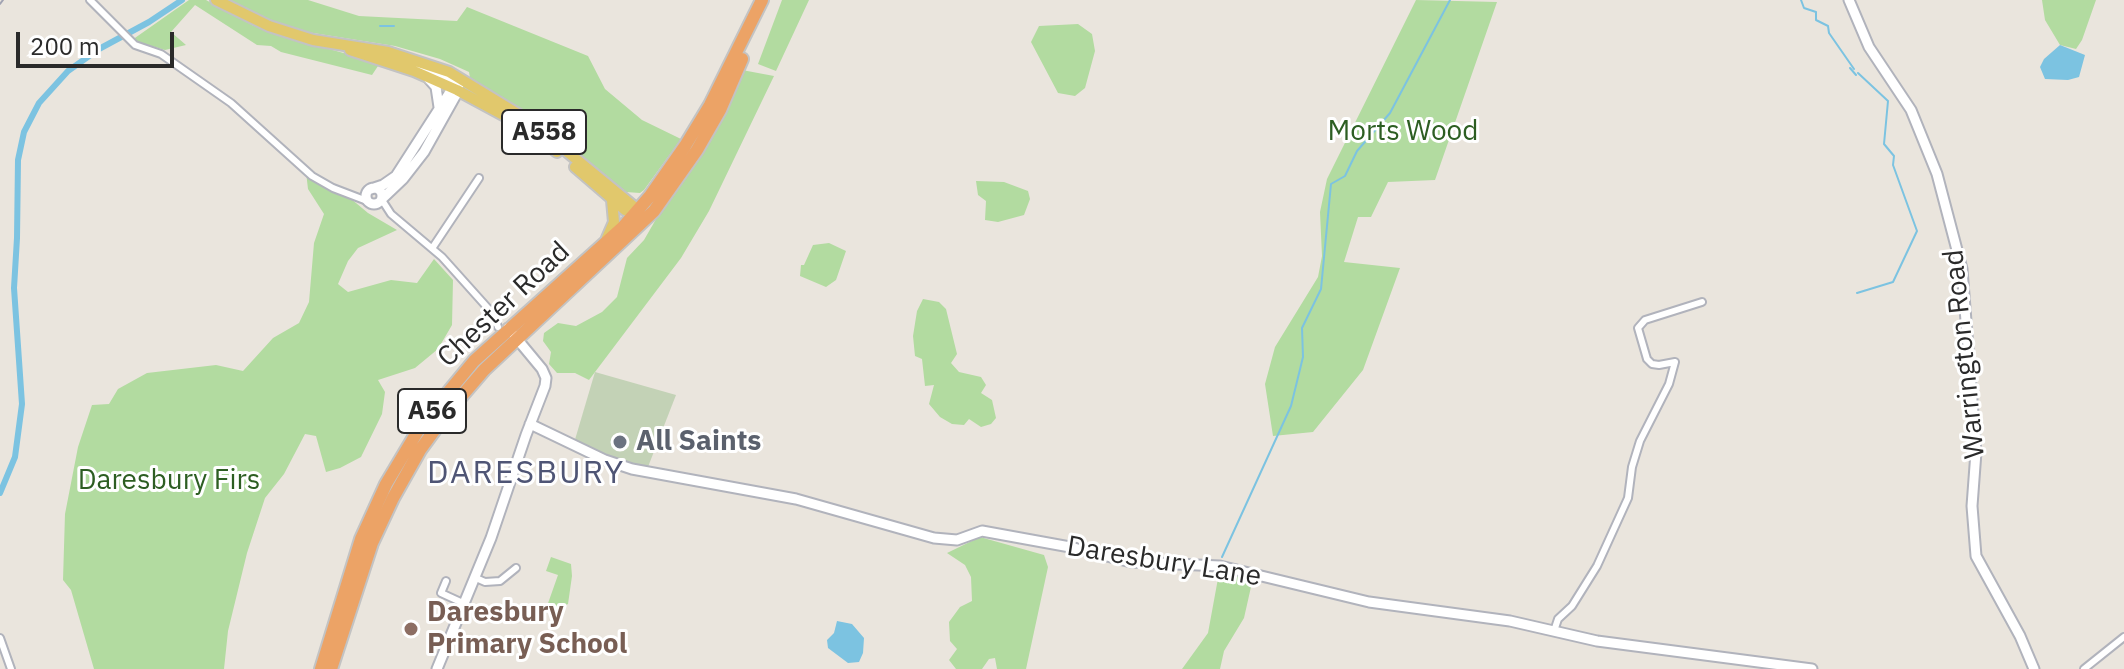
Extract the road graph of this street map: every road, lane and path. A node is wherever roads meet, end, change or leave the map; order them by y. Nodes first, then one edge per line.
1 (90, 0) edge
2 (216, 0) edge
3 (764, 0) edge
4 (1849, 0) edge
5 (336, 44) junction
6 (388, 52) junction
7 (426, 77) junction
8 (470, 83) junction
9 (456, 88) junction
10 (482, 104) junction
11 (444, 111) junction
12 (479, 178) dead end
13 (675, 178) junction
14 (611, 193) junction
15 (650, 196) junction
16 (376, 198) junction
17 (637, 214) junction
18 (634, 229) junction
19 (602, 246) junction
20 (433, 247) junction
21 (1702, 302) dead end
22 (507, 331) junction
23 (530, 424) junction
24 (516, 568) dead end
25 (476, 578) junction
26 (446, 581) dead end
27 (441, 593) junction
28 (437, 602) dead end
29 (465, 604) junction
30 (1554, 631) junction
31 (2124, 637) edge
32 (0, 638) edge
33 (11, 669) edge
34 (321, 669) edge
35 (331, 669) edge
36 (437, 669) edge
37 (1812, 669) edge
38 (2034, 669) edge
39 (2084, 669) edge

1 - 16 street
2 - 5 main road, A558
3 - 13 highway, Chester Road / A56
3 - 15 highway, Chester Road / A56
4 - 38 main road, Warrington Road
5 - 6 main road, A558
5 - 7 main road, A558
6 - 8 main road, A558
6 - 9 main road
7 - 9 main road, A558
7 - 11 main road
8 - 9 main road
8 - 14 main road, A558
9 - 10 main road, A558
9 - 11 main road
10 - 11 main road
10 - 14 main road, A558
11 - 16 main road
11 - 16 main road
12 - 20 street
13 - 17 main road, A56
13 - 18 highway, Chester Road / A56
14 - 15 main road, A558
14 - 17 main road, A558
14 - 19 main road
15 - 17 highway, Chester Road / A56
16 - 20 street
17 - 18 main road, A56
17 - 19 highway, Chester Road / A56
18 - 22 highway, Chester Road / A56
19 - 22 highway, Chester Road / A56
20 - 22 street
21 - 30 street
22 - 23 main road
22 - 34 highway, Chester Road / A56
22 - 35 highway, Chester Road / A56
23 - 25 main road
23 - 30 main road, Daresbury Lane
24 - 25 street
25 - 29 main road
26 - 27 street
27 - 28 street
27 - 29 street
29 - 36 main road
30 - 37 main road, Daresbury Lane
31 - 39 street
32 - 33 street

